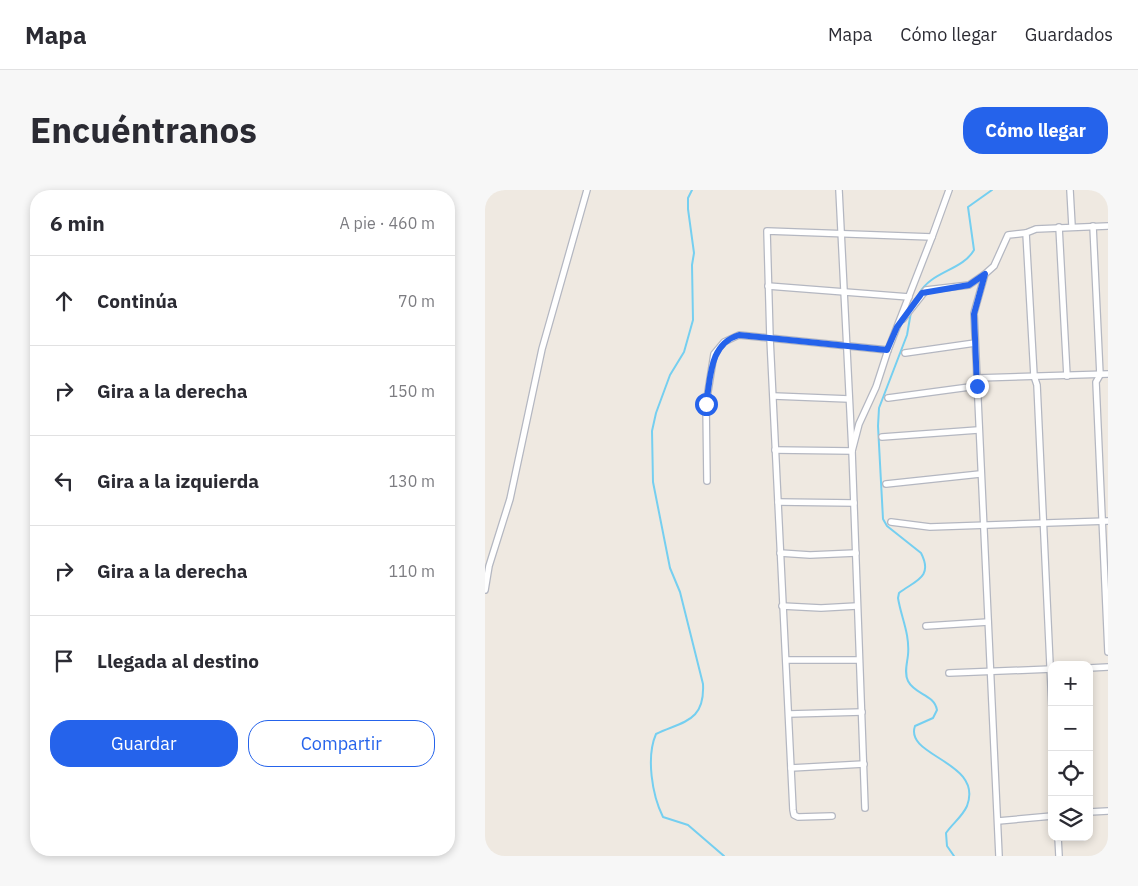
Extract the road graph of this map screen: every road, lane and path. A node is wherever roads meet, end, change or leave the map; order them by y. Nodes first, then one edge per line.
1 (587, 190) edge
2 (839, 190) edge
3 (949, 190) edge
4 (1070, 190) edge
5 (1072, 226) junction
6 (1093, 226) junction
7 (1108, 226) edge
8 (1059, 227) junction
9 (1026, 233) junction
10 (840, 234) junction
11 (932, 237) junction
12 (985, 274) junction
13 (769, 286) junction
14 (843, 292) junction
15 (909, 297) junction
16 (897, 327) junction
17 (770, 338) junction
18 (975, 343) junction
19 (846, 344) junction
20 (887, 350) junction
21 (905, 353) dead end
22 (1108, 374) edge
23 (1100, 375) junction
24 (1034, 376) junction
25 (1067, 376) junction
26 (977, 378) junction
27 (977, 386) junction
28 (773, 396) junction
29 (888, 398) dead end
30 (849, 399) junction
31 (978, 430) junction
32 (882, 437) dead end
33 (775, 450) junction
34 (852, 452) junction
35 (980, 474) junction
36 (707, 481) dead end
37 (886, 484) dead end
38 (777, 502) junction
39 (853, 503) junction
40 (1105, 521) edge
41 (891, 522) dead end
42 (1043, 523) junction
43 (983, 525) junction
44 (780, 553) junction
45 (856, 553) junction
46 (485, 590) edge
47 (782, 606) junction
48 (857, 606) junction
49 (988, 622) junction
50 (926, 626) dead end
51 (1108, 652) edge
52 (787, 660) junction
53 (859, 660) junction
54 (1051, 661) edge
55 (1108, 667) edge
56 (1093, 668) edge
57 (1048, 669) edge
58 (990, 672) junction
59 (949, 673) dead end
60 (862, 712) junction
61 (789, 714) junction
62 (864, 764) junction
63 (791, 768) junction
64 (865, 808) dead end
65 (1108, 811) edge
66 (1093, 812) edge
67 (832, 816) dead end
68 (1048, 816) edge
69 (998, 821) junction
70 (1058, 841) edge
71 (999, 856) edge
72 (1059, 856) edge

1 - 46 street
2 - 10 street
3 - 11 street
4 - 5 street
5 - 6 street
5 - 8 street
6 - 7 street
6 - 23 street
8 - 9 street
8 - 25 street
9 - 12 street
9 - 24 street
10 - 11 street
10 - 13 street
10 - 14 street
11 - 15 street
12 - 16 street
12 - 18 street
13 - 14 street
13 - 17 street
14 - 15 street
14 - 19 street
15 - 16 street
16 - 20 street
17 - 19 street
17 - 28 street
17 - 36 street
18 - 21 street
18 - 26 street
19 - 20 street
19 - 30 street
20 - 34 street
22 - 23 street
23 - 25 street
23 - 40 street
24 - 25 street
24 - 26 street
24 - 42 street
26 - 27 street
27 - 29 street
27 - 31 street
28 - 30 street
28 - 33 street
30 - 34 street
31 - 32 street
31 - 35 street
33 - 34 street
33 - 38 street
34 - 39 street
35 - 37 street
35 - 43 street
38 - 39 street
38 - 44 street
39 - 45 street
40 - 42 street
40 - 51 street
41 - 43 street
42 - 43 street
42 - 54 street
43 - 49 street
44 - 45 street
44 - 47 street
45 - 48 street
47 - 48 street
47 - 52 street
48 - 53 street
49 - 50 street
49 - 58 street
52 - 53 street
52 - 61 street
53 - 60 street
55 - 56 street
57 - 58 street
58 - 59 street
58 - 69 street
60 - 61 street
60 - 62 street
61 - 63 street
62 - 63 street
62 - 64 street
63 - 67 street
65 - 66 street
68 - 69 street
69 - 71 street
70 - 72 street

